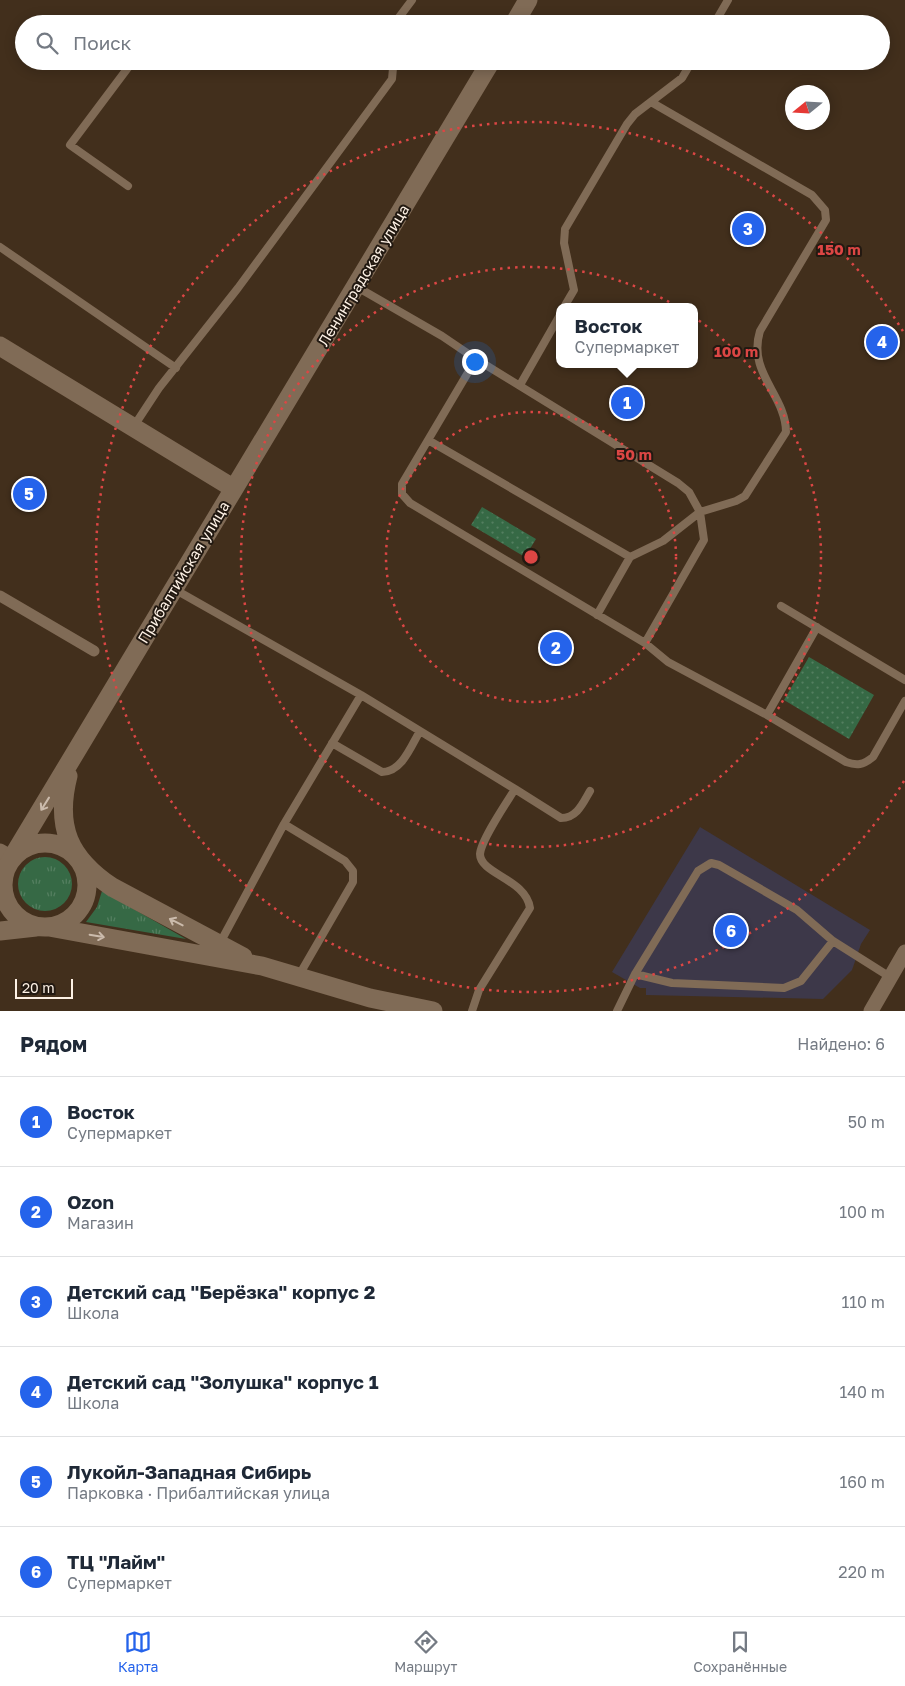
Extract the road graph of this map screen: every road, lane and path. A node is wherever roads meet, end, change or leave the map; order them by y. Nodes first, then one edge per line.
1 (412, 0) edge
2 (528, 0) edge
3 (728, 0) edge
4 (401, 15) edge
5 (519, 15) edge
6 (719, 15) edge
7 (126, 70) edge
8 (393, 70) edge
9 (486, 70) edge
10 (687, 70) edge
11 (651, 102) junction
12 (128, 186) dead end
13 (0, 247) edge
14 (357, 287) junction
15 (566, 303) edge
16 (556, 322) edge
17 (0, 346) edge
18 (476, 359) junction
19 (176, 368) junction
20 (520, 385) junction
21 (134, 426) junction
22 (428, 440) junction
23 (233, 488) junction
24 (700, 512) junction
25 (630, 557) junction
26 (174, 588) junction
27 (0, 596) edge
28 (781, 606) dead end
29 (597, 615) junction
30 (817, 627) junction
31 (645, 643) junction
32 (94, 651) dead end
33 (905, 680) edge
34 (361, 695) junction
35 (905, 701) edge
36 (767, 715) junction
37 (420, 731) junction
38 (332, 743) junction
39 (71, 763) junction
40 (515, 789) junction
41 (590, 791) dead end
42 (284, 824) junction
43 (81, 863) junction
44 (5, 864) edge
45 (44, 927) junction
46 (0, 931) edge
47 (833, 941) junction
48 (216, 951) junction
49 (905, 952) edge
50 (635, 974) junction
51 (890, 976) junction
52 (298, 977) junction
53 (433, 1011) edge
54 (472, 1011) edge
55 (617, 1011) edge
56 (871, 1011) edge

1 - 4 lane
2 - 5 street
3 - 6 lane
7 - 12 lane
8 - 19 lane
9 - 14 street, Ленинградская улица
10 - 11 lane
11 - 15 lane
11 - 24 lane
13 - 19 lane
14 - 18 lane
14 - 23 street, Ленинградская улица
16 - 20 lane
17 - 21 street, Прибалтийская улица
18 - 20 lane
18 - 22 lane
19 - 21 lane
20 - 24 lane
21 - 23 street, Прибалтийская улица
22 - 25 lane
22 - 29 lane
23 - 26 street, Прибалтийская улица
24 - 25 lane
24 - 31 lane
25 - 29 lane
26 - 34 lane
26 - 39 street, Прибалтийская улица
27 - 32 street
28 - 30 lane
29 - 31 lane
30 - 33 lane
30 - 36 lane
31 - 36 lane
34 - 37 lane
34 - 38 lane
35 - 36 lane
37 - 38 lane
37 - 40 lane
38 - 42 lane
39 - 43 street, Прибалтийская улица
39 -> 44 street, Прибалтийская улица
40 - 41 lane
40 - 54 lane
42 - 48 lane
42 - 52 lane
43 - 44 street
43 - 45 street
48 -> 43 street, Прибалтийская улица
44 - 45 street
45 - 46 street
45 -> 48 street, Прибалтийская улица
47 - 50 lane
47 - 50 lane
47 - 51 lane
48 - 52 street, Прибалтийская улица
49 - 51 street
50 - 55 lane
51 - 56 street
52 - 53 street, Прибалтийская улица

